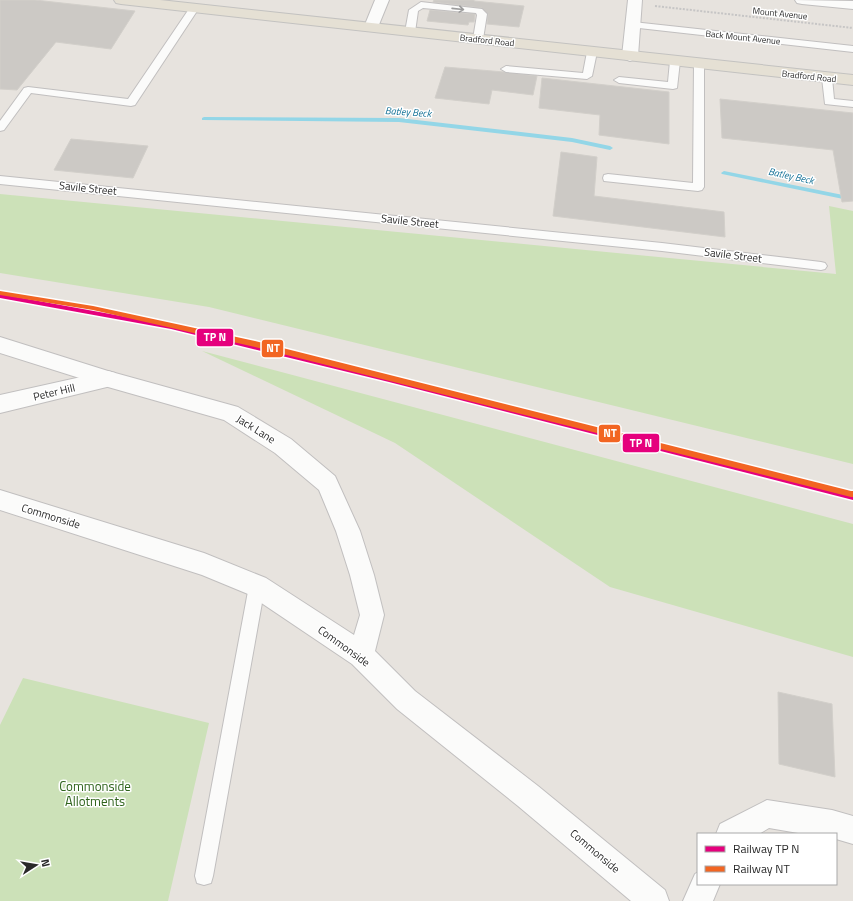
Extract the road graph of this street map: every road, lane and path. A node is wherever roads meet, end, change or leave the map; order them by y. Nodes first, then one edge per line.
1 (120, 0) edge
2 (382, 0) edge
3 (802, 0) edge
4 (852, 0) edge
5 (635, 2) edge
6 (853, 4) edge
7 (194, 8) junction
8 (633, 25) junction
9 (371, 27) junction
10 (853, 28) edge
11 (410, 32) junction
12 (478, 39) junction
13 (853, 49) edge
14 (592, 52) junction
15 (630, 56) junction
16 (676, 61) junction
17 (699, 64) junction
18 (506, 69) dead end
19 (826, 78) junction
20 (619, 80) dead end
21 (853, 80) edge
22 (853, 104) edge
23 (0, 128) edge
24 (608, 178) dead end
25 (0, 180) edge
26 (821, 266) dead end
27 (0, 345) edge
28 (108, 379) junction
29 (0, 404) edge
30 (0, 500) edge
31 (257, 586) junction
32 (361, 655) junction
33 (853, 830) edge
34 (732, 833) edge
35 (204, 876) dead end
36 (704, 885) edge
37 (654, 901) edge
38 (698, 901) edge

1 - 7 main road, Bradford Road
2 - 9 street
3 - 6 street
4 - 6 street
5 - 8 street
5 - 10 path, Mount Avenue
7 - 9 main road, Bradford Road
7 - 23 lane
8 - 13 lane, Back Mount Avenue
8 - 15 street
9 - 11 main road, Bradford Road
11 - 12 main road, Bradford Road
11 -> 12 lane
12 - 14 main road, Bradford Road
14 - 15 main road, Bradford Road
14 - 18 lane
15 - 16 main road, Bradford Road
16 - 17 main road, Bradford Road
16 - 20 lane
17 - 19 main road, Bradford Road
17 - 24 lane
19 - 21 main road, Bradford Road
19 - 22 lane
25 - 26 lane, Savile Street
27 - 28 street, Jack Lane
28 - 29 street, Peter Hill
28 - 32 street, Jack Lane
30 - 31 street, Commonside
31 - 32 street, Commonside
31 - 35 lane
32 - 37 street, Commonside
33 - 34 street
36 - 38 street

